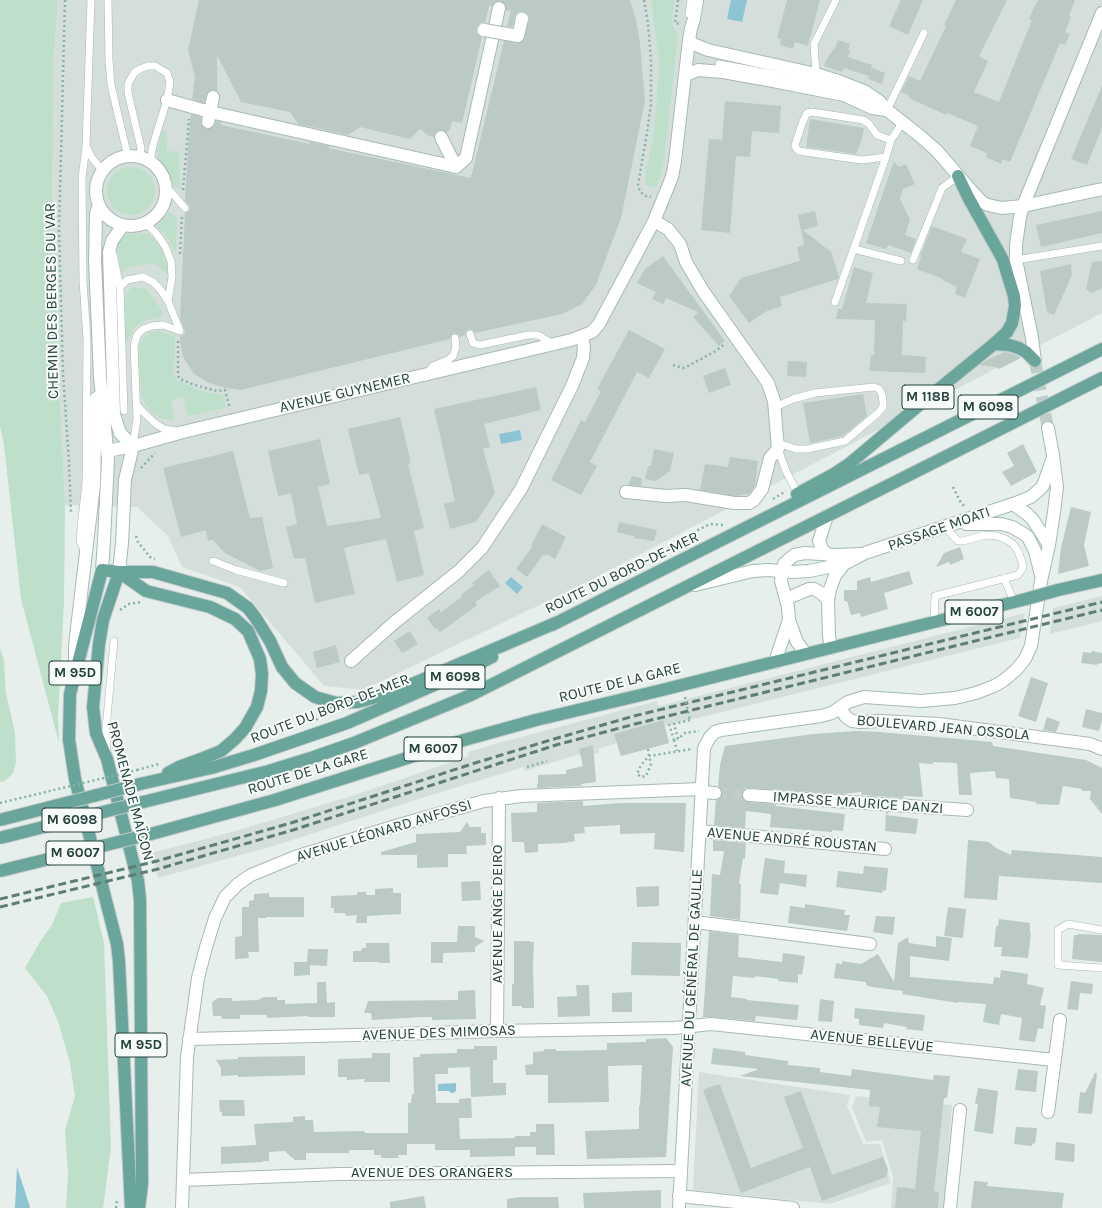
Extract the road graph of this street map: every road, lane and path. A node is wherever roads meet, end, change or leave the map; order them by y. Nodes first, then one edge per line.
1 (65, 0) edge
2 (91, 0) edge
3 (108, 0) edge
4 (644, 0) edge
5 (691, 0) edge
6 (697, 0) edge
7 (836, 0) edge
8 (499, 8) dead end
9 (1102, 12) edge
10 (523, 17) dead end
11 (484, 30) dead end
12 (924, 33) dead end
13 (690, 34) junction
14 (719, 64) dead end
15 (816, 74) junction
16 (686, 75) junction
17 (213, 97) dead end
18 (167, 100) junction
19 (190, 106) junction
20 (887, 110) junction
21 (209, 117) junction
22 (903, 122) junction
23 (441, 137) dead end
24 (891, 140) junction
25 (86, 146) junction
26 (133, 157) junction
27 (886, 157) junction
28 (150, 163) junction
29 (456, 167) junction
30 (103, 171) junction
31 (958, 176) junction
32 (165, 185) junction
33 (1102, 189) edge
34 (664, 199) junction
35 (98, 205) junction
36 (1023, 206) junction
37 (184, 207) junction
38 (654, 221) junction
39 (146, 223) junction
40 (123, 225) junction
41 (112, 241) junction
42 (1102, 246) edge
43 (854, 249) junction
44 (180, 260) dead end
45 (913, 260) dead end
46 (1016, 260) junction
47 (901, 261) dead end
48 (120, 287) junction
49 (168, 301) junction
50 (835, 302) dead end
51 (179, 331) junction
52 (470, 334) dead end
53 (582, 336) junction
54 (735, 336) junction
55 (455, 338) dead end
56 (553, 344) junction
57 (994, 344) junction
58 (1102, 350) edge
59 (1035, 361) joint
60 (673, 365) dead end
61 (426, 374) junction
62 (100, 377) junction
63 (1102, 378) edge
64 (137, 404) junction
65 (775, 407) junction
66 (124, 411) dead end
67 (233, 420) junction
68 (1048, 428) tunnel mouth
69 (183, 432) junction
70 (133, 446) junction
71 (778, 446) junction
72 (107, 451) junction
73 (157, 452) dead end
74 (1053, 455) junction
75 (140, 470) dead end
76 (953, 487) dead end
77 (795, 490) junction
78 (626, 492) dead end
79 (769, 501) dead end
80 (961, 503) dead end
81 (1013, 504) junction
82 (827, 516) junction
83 (72, 517) dead end
84 (729, 522) dead end
85 (949, 525) junction
86 (751, 526) junction
87 (136, 534) dead end
88 (1049, 546) junction
89 (865, 554) junction
90 (86, 555) junction
91 (828, 555) junction
92 (661, 556) dead end
93 (156, 560) dead end
94 (212, 561) dead end
95 (844, 564) junction
96 (102, 570) junction
97 (782, 571) junction
98 (119, 572) junction
99 (1004, 578) junction
100 (1102, 580) edge
101 (1042, 581) junction
102 (284, 583) dead end
103 (687, 586) junction
104 (786, 599) junction
105 (828, 600) junction
106 (142, 602) dead end
107 (1014, 602) junction
108 (104, 614) junction
109 (789, 620) junction
110 (558, 622) junction
111 (934, 622) junction
112 (114, 641) dead end
113 (831, 648) junction
114 (806, 654) junction
115 (351, 661) dead end
116 (775, 662) junction
117 (74, 675) junction
118 (684, 697) dead end
119 (840, 708) junction
120 (669, 724) dead end
121 (710, 737) junction
122 (678, 739) junction
123 (674, 740) junction
124 (704, 748) junction
125 (648, 749) dead end
126 (1102, 749) edge
127 (677, 751) junction
128 (649, 756) junction
129 (107, 760) junction
130 (547, 761) dead end
131 (526, 767) dead end
132 (137, 770) dead end
133 (153, 781) junction
134 (701, 791) junction
135 (715, 793) tunnel mouth
136 (748, 795) tunnel mouth
137 (499, 798) junction
138 (0, 803) edge
139 (967, 810) dead end
140 (0, 820) edge
141 (700, 832) junction
142 (0, 838) edge
143 (885, 849) dead end
144 (0, 871) edge
145 (695, 922) junction
146 (1102, 930) edge
147 (870, 944) dead end
148 (1102, 968) edge
149 (1060, 1020) dead end
150 (689, 1026) junction
151 (497, 1031) junction
152 (189, 1039) junction
153 (1054, 1060) junction
154 (960, 1110) dead end
155 (1048, 1112) dead end
156 (680, 1171) junction
157 (183, 1180) junction
158 (679, 1202) edge
159 (131, 1208) edge
160 (139, 1208) edge
161 (182, 1208) edge
162 (794, 1208) edge
163 (950, 1208) edge

1 - 83 path, CHEMIN DES BERGES DU VAR
2 - 25 lane
3 - 26 lane
4 - 34 path
5 - 13 lane
6 - 13 street, AVENUE GUYNEMER
7 - 15 lane
8 - 29 street
9 - 36 street
10 - 11 street, bridge
12 - 20 lane
13 - 15 street
13 - 16 street, AVENUE GUYNEMER
14 - 20 lane
15 - 20 street
16 - 20 street
16 - 34 street, AVENUE GUYNEMER
17 - 21 street
18 - 19 street
18 - 26 lane
18 - 28 lane
19 - 21 street
19 - 37 path
20 - 22 street
21 - 29 street
22 - 24 lane
22 - 31 street
23 - 29 street
24 - 27 lane
24 - 27 lane
25 - 30 lane
25 - 90 lane
26 - 28 street
26 - 30 street
27 - 43 lane
28 - 32 street
30 - 35 street
31 - 36 street
31 - 45 lane
31 - 57 main road, M 118B
32 - 37 lane
32 - 39 street
33 - 36 street
34 - 38 street, AVENUE GUYNEMER
35 - 40 street
35 - 62 street
36 - 46 street
37 - 44 path
38 - 53 street, AVENUE GUYNEMER
38 - 54 street
39 - 40 street
39 - 49 lane
40 - 41 street
41 - 48 lane
41 - 70 street
42 - 46 lane
43 - 47 lane
43 - 50 lane
46 - 59 street
48 - 49 lane
48 - 66 lane
49 - 51 lane
51 - 64 lane
51 - 67 path
52 - 56 lane
53 - 56 street, AVENUE GUYNEMER
53 - 115 street
54 - 60 path
54 - 65 street
55 - 61 lane
56 - 61 street, AVENUE GUYNEMER
57 - 59 main road
57 - 77 main road, M 118B
58 - 86 main road, ROUTE DU BORD-DE-MER / M 6098
61 - 67 street, AVENUE GUYNEMER
62 - 72 street
62 - 90 street
63 - 82 main road, M 6098
64 - 69 lane
64 - 70 lane
65 - 71 street
65 - 71 lane
67 - 69 street, AVENUE GUYNEMER
68 - 74 street
69 - 70 street, AVENUE GUYNEMER
70 - 72 street, AVENUE GUYNEMER
70 - 98 street
71 - 77 lane
71 - 78 street
72 - 96 street
73 - 75 path
74 - 81 street, PASSAGE MOATI
74 - 88 street
76 - 80 path
77 - 79 path
77 - 86 main road, M 118B
81 - 85 street, PASSAGE MOATI
81 - 88 street
82 - 91 street
82 - 103 main road, M 6098
84 - 92 path
85 - 89 street, PASSAGE MOATI
85 - 99 lane
85 - 101 street
86 - 110 main road, ROUTE DU BORD-DE-MER / M 6098
87 - 93 path
88 - 101 street
89 - 91 street, PASSAGE MOATI
89 - 95 street, PASSAGE MOATI
90 - 117 street
91 - 97 street, PASSAGE MOATI
94 - 102 lane
95 - 97 street, PASSAGE MOATI
95 - 105 street
96 - 98 main road
96 - 117 main road, M 95D
97 - 103 street, PASSAGE MOATI
97 - 104 street
98 - 108 main road, PROMENADE MAÏCON / M 95D
98 - 110 main road
98 - 133 main road
99 - 107 lane
99 - 111 lane
100 - 107 main road, ROUTE DE LA GARE / M 6007, bridge
101 - 119 street
103 - 142 main road, M 6098, bridge
104 - 105 street
104 - 109 street
105 - 113 street
106 - 108 path
107 - 111 main road, ROUTE DE LA GARE / M 6007
108 - 129 main road, PROMENADE MAÏCON / M 95D
109 - 114 street
109 - 116 street
110 - 133 main road, ROUTE DU BORD-DE-MER / M 6098
111 - 113 main road, ROUTE DE LA GARE / M 6007
112 - 129 lane
113 - 114 main road, ROUTE DE LA GARE / M 6007
114 - 116 main road, ROUTE DE LA GARE / M 6007
116 - 144 main road, ROUTE DE LA GARE / M 6007, bridge
117 - 159 main road, M 95D
118 - 122 path, bridge
119 - 121 street, BOULEVARD JEAN OSSOLA
119 - 126 street, BOULEVARD JEAN OSSOLA
120 - 123 path
121 - 122 path
121 - 124 street
122 - 123 path
123 - 127 path
124 - 127 path
124 - 134 street, AVENUE DU GÉNÉRAL DE GAULLE
125 - 128 path
127 - 128 path
128 - 128 path
129 - 160 main road, PROMENADE MAÏCON / M 95D
130 - 131 path
132 - 138 path, bridge
133 - 140 main road, ROUTE DU BORD-DE-MER / M 6098, bridge
134 - 135 street
134 - 137 street, AVENUE LÉONARD ANFOSSI
134 - 141 street, AVENUE DU GÉNÉRAL DE GAULLE
136 - 139 street, IMPASSE MAURICE DANZI
137 - 151 street, AVENUE ANGE DEIRO
137 - 152 street, AVENUE LÉONARD ANFOSSI
141 - 143 street, AVENUE ANDRÉ ROUSTAN
141 - 145 street, AVENUE DU GÉNÉRAL DE GAULLE
145 - 147 street
145 - 150 street, AVENUE DU GÉNÉRAL DE GAULLE
146 - 148 lane
149 - 153 street
150 - 151 street, AVENUE DES MIMOSAS
150 - 153 street, AVENUE BELLEVUE
150 - 156 street, AVENUE DU GÉNÉRAL DE GAULLE
151 - 152 street, AVENUE DES MIMOSAS
152 - 157 street, AVENUE LÉONARD ANFOSSI
153 - 155 street
154 - 163 street
156 - 157 street, AVENUE DES ORANGERS
156 - 158 street, AVENUE DU GÉNÉRAL DE GAULLE
157 - 161 street, AVENUE LÉONARD ANFOSSI
158 - 162 street

